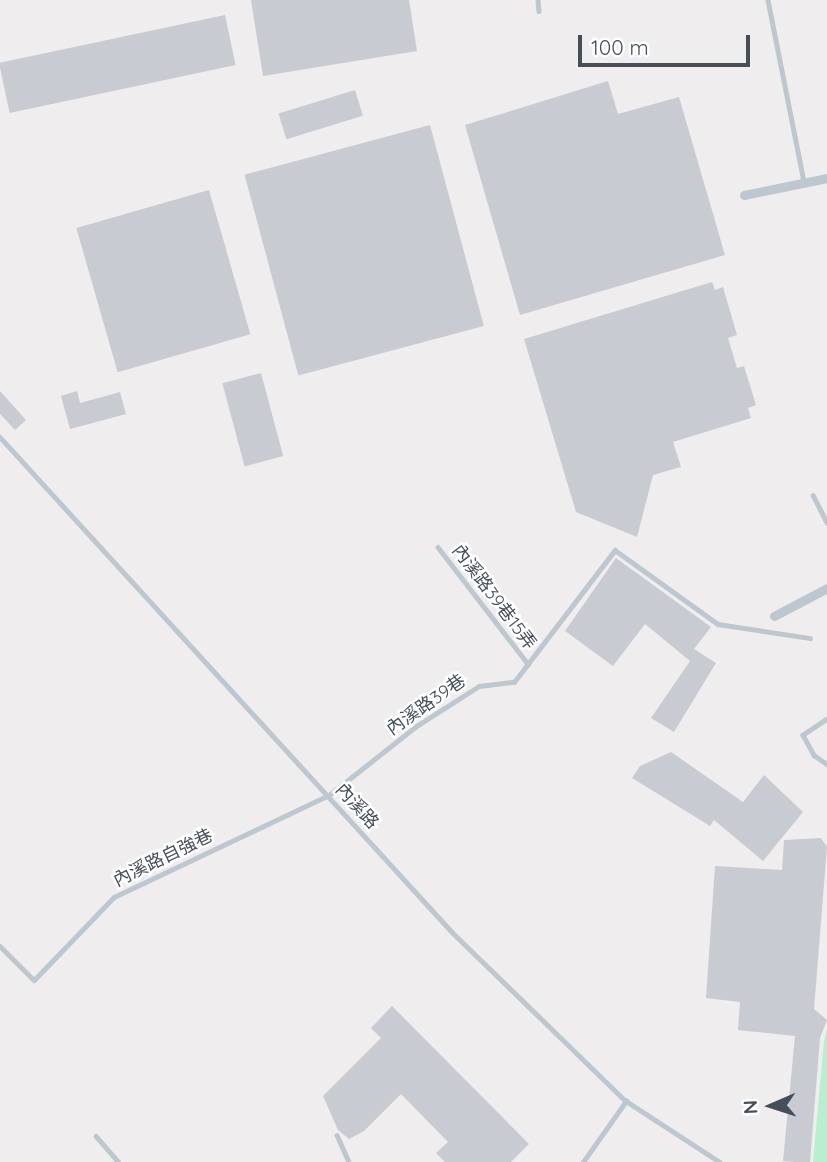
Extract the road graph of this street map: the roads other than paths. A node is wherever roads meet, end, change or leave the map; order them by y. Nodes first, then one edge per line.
1 (538, 0) edge
2 (768, 0) edge
3 (539, 11) dead end
4 (827, 178) edge
5 (804, 183) junction
6 (744, 195) dead end
7 (0, 437) edge
8 (813, 495) dead end
9 (827, 523) edge
10 (438, 547) dead end
11 (827, 588) edge
12 (774, 616) dead end
13 (810, 638) dead end
14 (528, 664) junction
15 (827, 719) edge
16 (827, 764) edge
17 (329, 795) junction
18 (0, 946) edge
19 (626, 1101) junction
20 (337, 1135) dead end
21 (96, 1136) dead end
22 (119, 1162) edge
23 (349, 1162) edge
24 (583, 1162) edge
25 (720, 1162) edge

1 - 3 lane
2 - 5 lane
4 - 5 street
5 - 6 street
7 - 17 lane, 內溪路
8 - 9 lane
10 - 14 lane, 內溪路39巷15弄
11 - 12 street
13 - 14 lane, 內溪路39巷
14 - 17 lane, 內溪路39巷
15 - 16 lane
17 - 18 lane, 內溪路自強巷
17 - 19 lane, 內溪路
19 - 24 lane
19 - 25 lane, 內溪路
20 - 23 lane
21 - 22 lane

